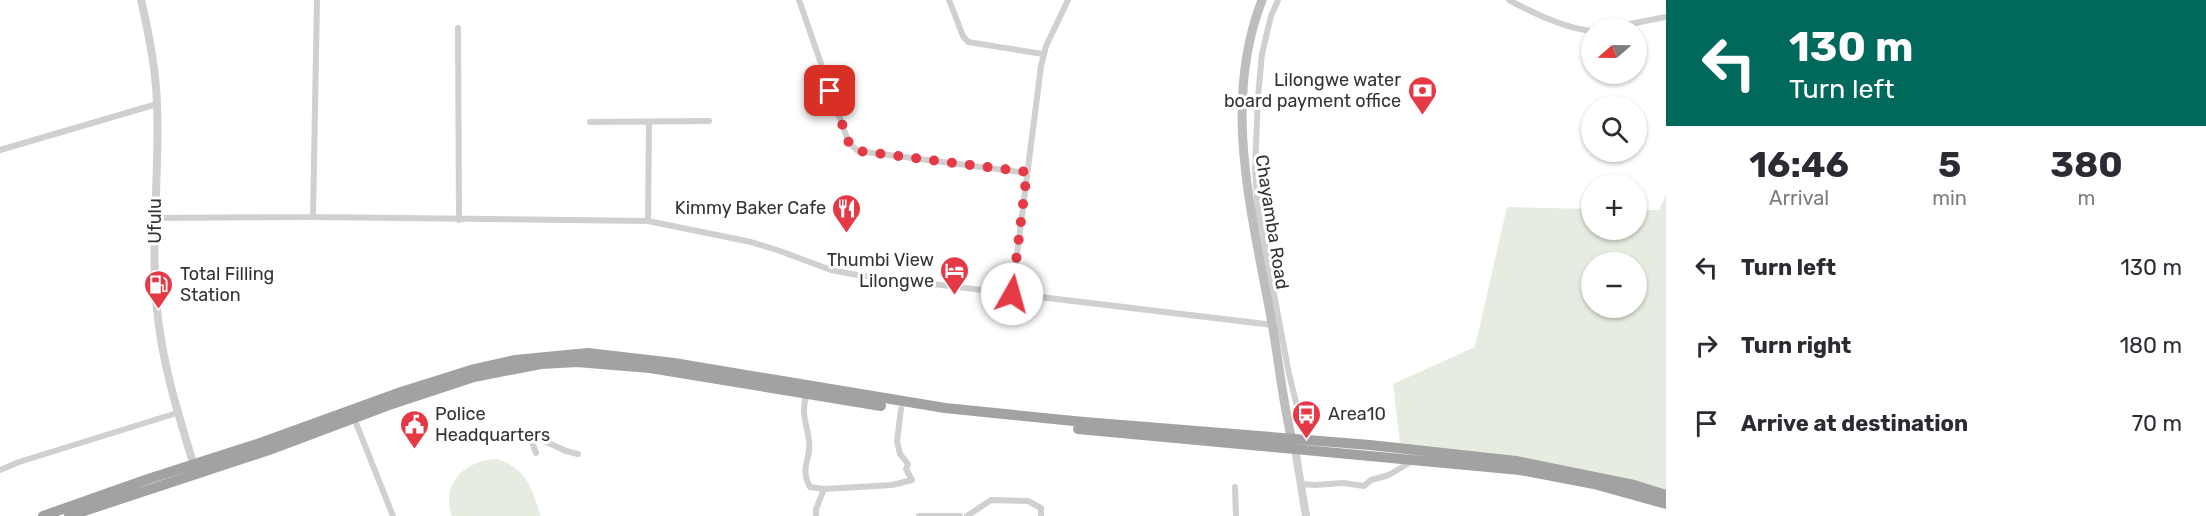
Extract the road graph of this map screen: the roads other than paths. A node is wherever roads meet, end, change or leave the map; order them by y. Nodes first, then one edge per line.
1 (141, 0) edge
2 (316, 0) edge
3 (800, 0) edge
4 (949, 0) edge
5 (1068, 0) edge
6 (1262, 0) edge
7 (1278, 0) edge
8 (1509, 0) edge
9 (1666, 17) edge
10 (1647, 21) edge
11 (458, 28) dead end
12 (1581, 28) edge
13 (1043, 54) junction
14 (157, 104) junction
15 (709, 121) dead end
16 (590, 122) dead end
17 (649, 122) junction
18 (0, 150) edge
19 (1027, 172) junction
20 (155, 218) junction
21 (313, 218) junction
22 (459, 220) junction
23 (648, 221) junction
24 (1012, 294) junction
25 (1273, 325) junction
26 (807, 394) junction
27 (901, 409) junction
28 (177, 413) junction
29 (354, 418) junction
30 (1302, 426) dead end
31 (1294, 445) junction
32 (536, 453) dead end
33 (578, 454) dead end
34 (1416, 459) junction
35 (0, 470) edge
36 (195, 470) junction
37 (1302, 484) junction
38 (1235, 487) dead end
39 (824, 489) junction
40 (1666, 495) edge
41 (1666, 504) edge
42 (43, 516) edge
43 (69, 516) edge
44 (393, 516) edge
45 (816, 516) edge
46 (919, 516) edge
47 (960, 516) edge
48 (967, 516) edge
49 (1041, 516) edge
50 (1236, 516) edge
51 (1306, 516) edge

1 - 14 street, Ufulu
2 - 21 street
3 - 19 street
4 - 13 street
5 - 13 street
6 - 25 main road, Chayamba Road
7 - 30 street
8 - 12 street
9 - 10 street
11 - 22 street
13 - 19 street
14 - 18 street
14 - 20 street, Ufulu
15 - 17 street
16 - 17 street
17 - 23 street
19 - 24 street
20 - 21 street
20 - 28 street, Ufulu
21 - 22 street
22 - 23 street
23 - 24 street
24 - 25 street
25 - 31 main road, Chayamba Road
26 - 27 highway
26 - 29 highway
26 - 39 street
27 - 31 highway
27 - 39 street
28 - 35 street
28 - 36 street, Ufulu
29 - 36 highway
29 - 44 street
31 - 34 highway
31 - 36 highway
31 - 37 street
31 - 40 highway
32 - 33 street
34 - 37 street
34 - 41 highway
36 - 42 highway
36 - 43 highway
37 - 51 street
38 - 50 street
39 - 45 street
46 - 47 street
48 - 49 street

